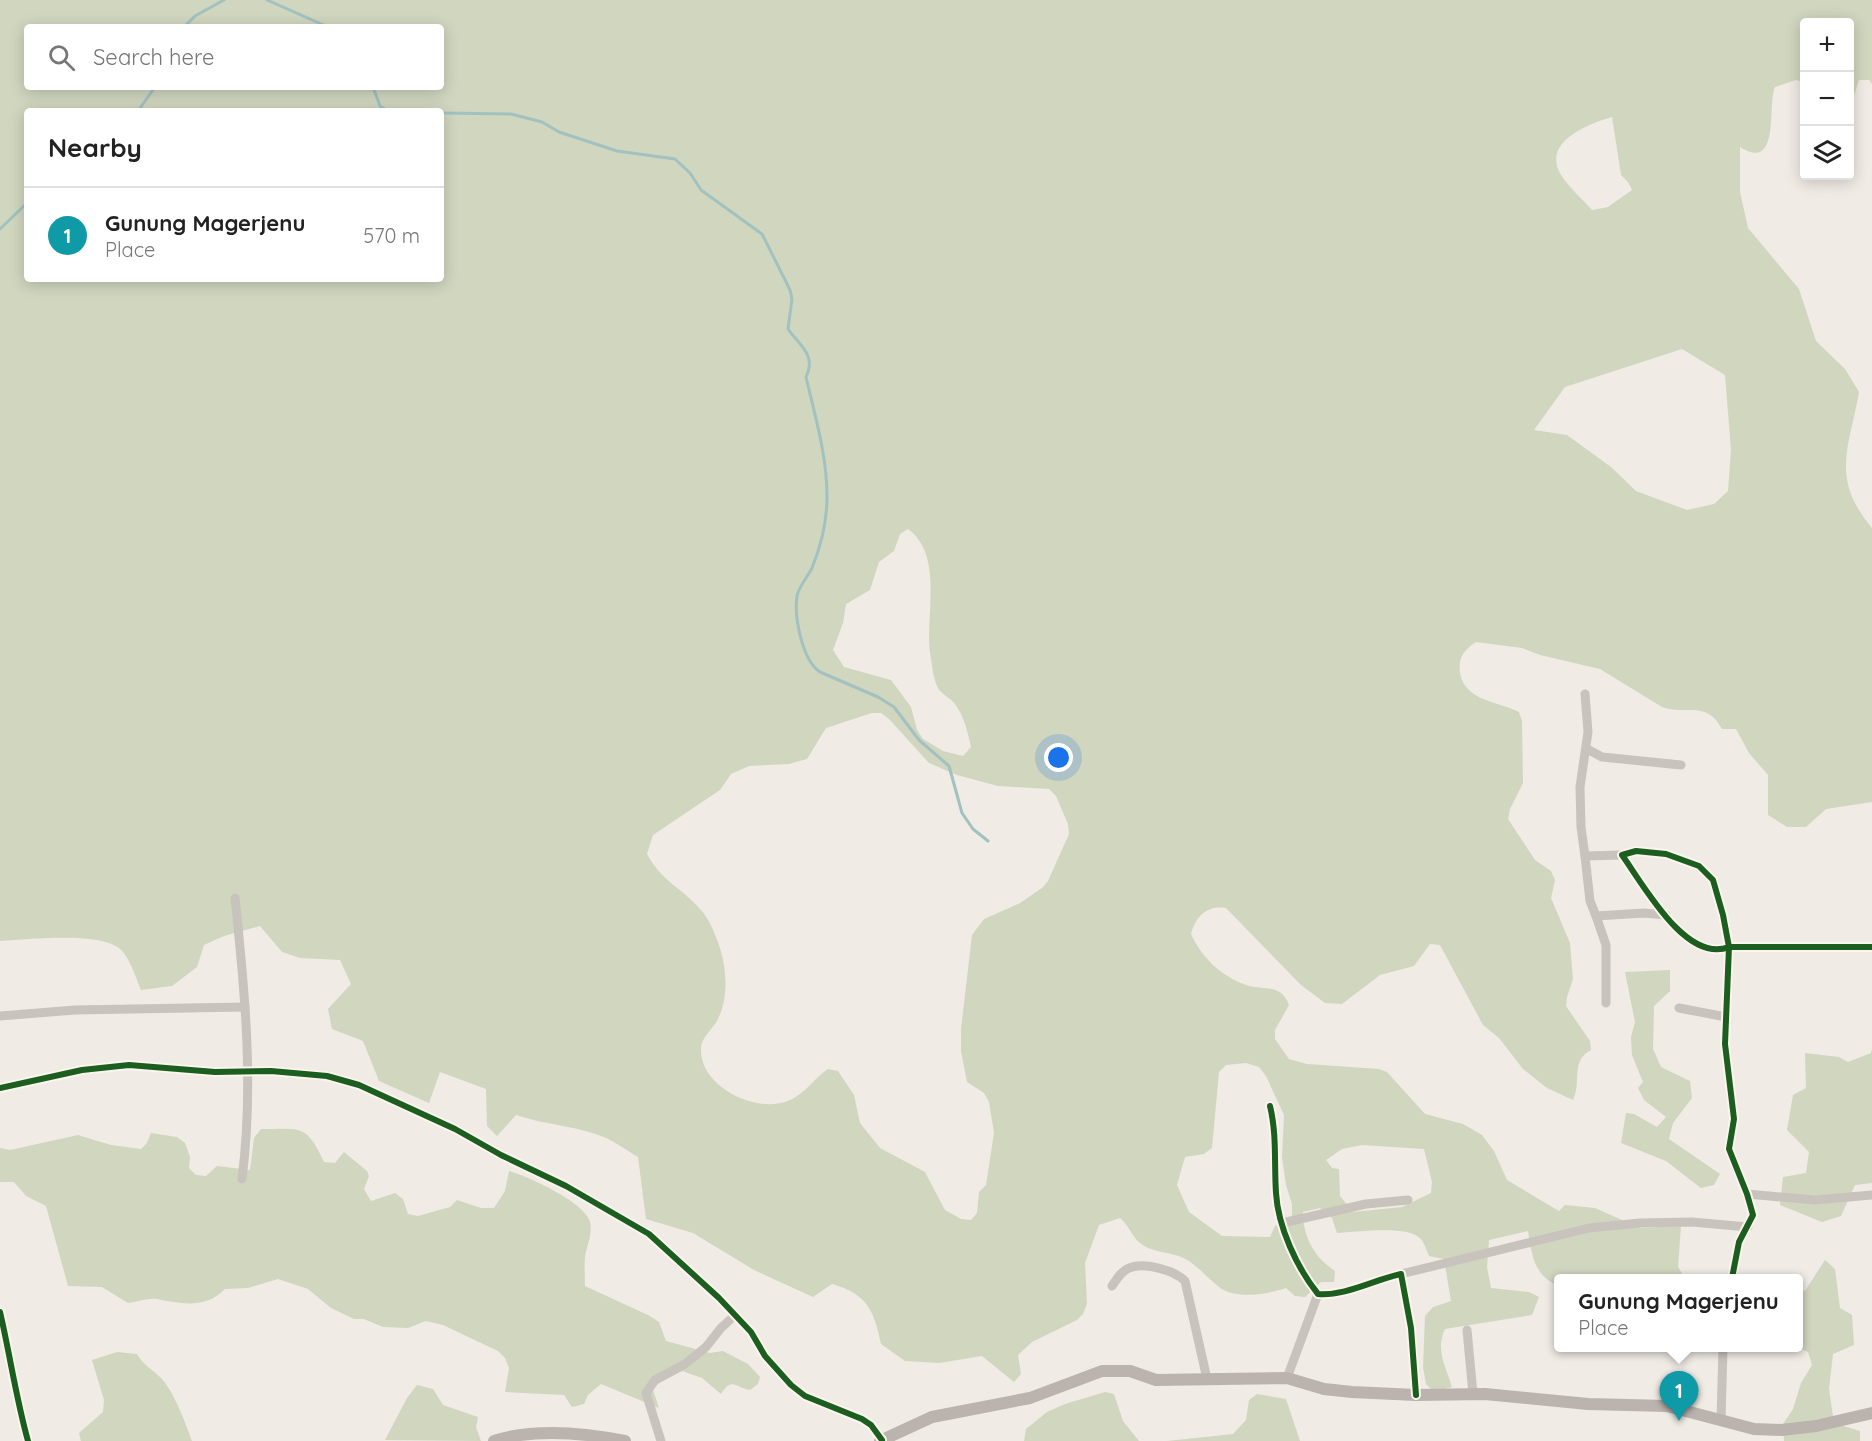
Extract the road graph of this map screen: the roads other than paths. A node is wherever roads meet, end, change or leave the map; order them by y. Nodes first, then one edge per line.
1 (1585, 694) dead end
2 (1587, 748) junction
3 (1681, 765) dead end
4 (1622, 855) junction
5 (1585, 856) junction
6 (235, 898) dead end
7 (1666, 915) junction
8 (1596, 916) junction
9 (1872, 946) edge
10 (1729, 947) junction
11 (1605, 1003) dead end
12 (245, 1007) junction
13 (1679, 1008) dead end
14 (0, 1016) edge
15 (1726, 1017) junction
16 (249, 1072) junction
17 (0, 1088) edge
18 (1270, 1106) dead end
19 (242, 1179) dead end
20 (1747, 1194) junction
21 (1872, 1195) edge
22 (1408, 1200) dead end
23 (1282, 1223) junction
24 (1748, 1227) junction
25 (1401, 1274) junction
26 (1733, 1274) edge
27 (1112, 1286) dead end
28 (1318, 1294) junction
29 (0, 1312) edge
30 (734, 1317) junction
31 (1467, 1330) dead end
32 (1723, 1352) edge
33 (1287, 1378) junction
34 (1207, 1379) junction
35 (1473, 1394) junction
36 (1416, 1395) junction
37 (1872, 1413) edge
38 (1721, 1420) junction
39 (28, 1441) edge
40 (494, 1441) edge
41 (625, 1441) edge
42 (661, 1441) edge
43 (881, 1441) edge

1 - 2 street
2 - 3 street
2 - 5 street
4 - 5 street
4 - 7 street
4 - 10 street
5 - 8 street
6 - 12 street
7 - 8 street
7 - 10 street
8 - 11 street
9 - 10 street
10 - 15 street
12 - 14 street
12 - 16 street
13 - 15 street
15 - 20 street
16 - 17 street
16 - 19 street
16 - 30 street
18 - 23 street
20 - 21 street
20 - 24 street
22 - 23 street
23 - 28 street
24 - 25 street
24 - 26 street
25 - 28 street
25 - 36 street
27 - 34 street
28 - 33 street
29 - 39 street
30 - 42 street
30 - 43 street
31 - 35 street
32 - 38 street
33 - 34 main road
33 - 36 main road
34 - 43 main road
35 - 36 main road
35 - 38 main road
37 - 38 main road
40 - 41 main road

